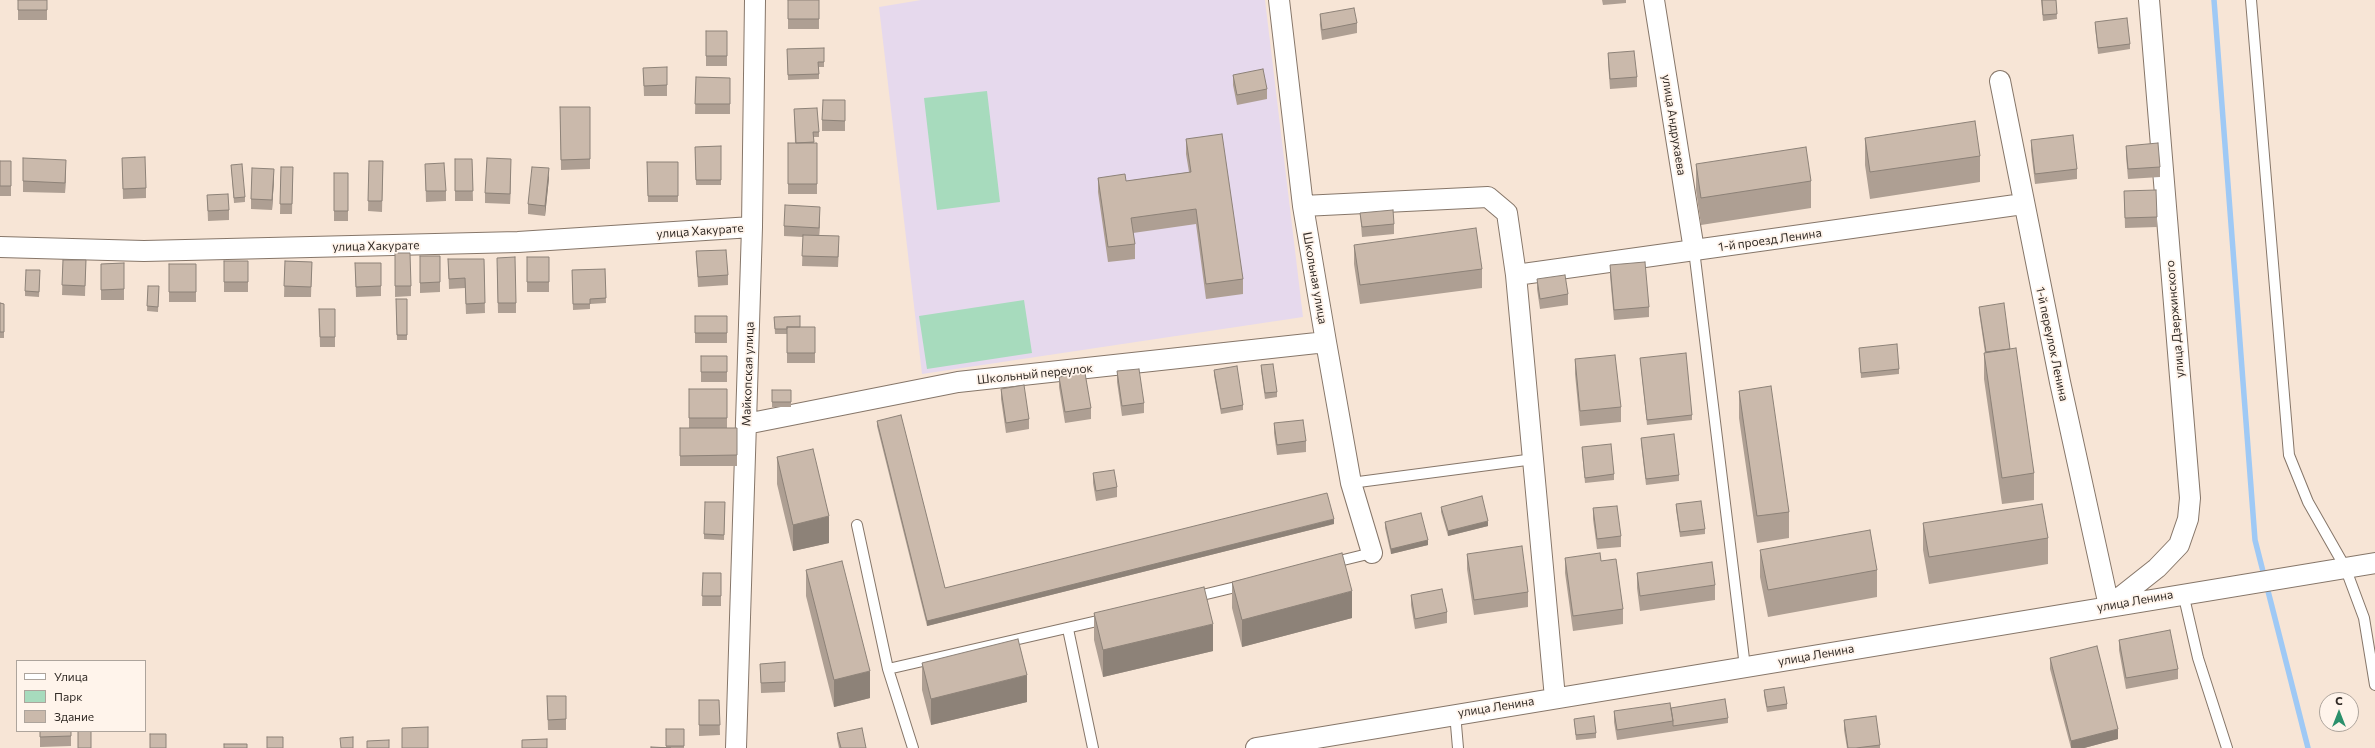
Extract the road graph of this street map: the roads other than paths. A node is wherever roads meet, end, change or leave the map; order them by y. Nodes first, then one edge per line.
1 (755, 0) edge
2 (1279, 0) edge
3 (1654, 0) edge
4 (2149, 0) edge
5 (2251, 0) edge
6 (2000, 81) dead end
7 (2023, 204) junction
8 (1302, 206) junction
9 (752, 227) junction
10 (0, 247) edge
11 (1694, 250) junction
12 (1516, 275) junction
13 (1326, 342) junction
14 (746, 424) junction
15 (1534, 459) junction
16 (1351, 483) junction
17 (857, 525) dead end
18 (1372, 553) joint
19 (2375, 562) edge
20 (1319, 566) edge
21 (2345, 567) junction
22 (1251, 583) edge
23 (2183, 593) junction
24 (1182, 600) edge
25 (2109, 606) junction
26 (1114, 617) edge
27 (1068, 629) junction
28 (1745, 667) junction
29 (888, 669) junction
30 (2375, 685) edge
31 (1555, 698) junction
32 (1455, 714) junction
33 (736, 748) edge
34 (913, 748) edge
35 (1093, 748) edge
36 (1256, 748) edge
37 (1458, 748) edge
38 (2227, 748) edge

1 - 9 street, Майкопская улица
2 - 8 street, Школьная улица
3 - 11 street, улица Андрухаева
4 - 25 street, улица Дзержинского
5 - 21 lane
6 - 7 street, 1-й переулок Ленина
7 - 11 street, 1-й проезд Ленина
7 - 25 street, 1-й переулок Ленина
8 - 12 street
8 - 13 street, Школьная улица
9 - 10 street, улица Хакурате
9 - 14 street, Майкопская улица
11 - 12 street, 1-й проезд Ленина
11 - 28 lane
12 - 15 street
13 - 14 street, Школьный переулок
13 - 16 street, Школьная улица
14 - 33 street, Майкопская улица
15 - 16 lane
15 - 31 street
16 - 18 street, Школьная улица
17 - 29 lane
18 - 20 lane
19 - 21 street, улица Ленина
21 - 23 street, улица Ленина
21 - 30 lane
22 - 24 lane
23 - 25 street, улица Ленина
23 - 38 lane
25 - 28 street, улица Ленина
26 - 27 lane
27 - 29 lane
27 - 35 lane
28 - 31 street, улица Ленина
29 - 34 lane
31 - 32 street, улица Ленина
32 - 36 street, улица Ленина
32 - 37 lane

